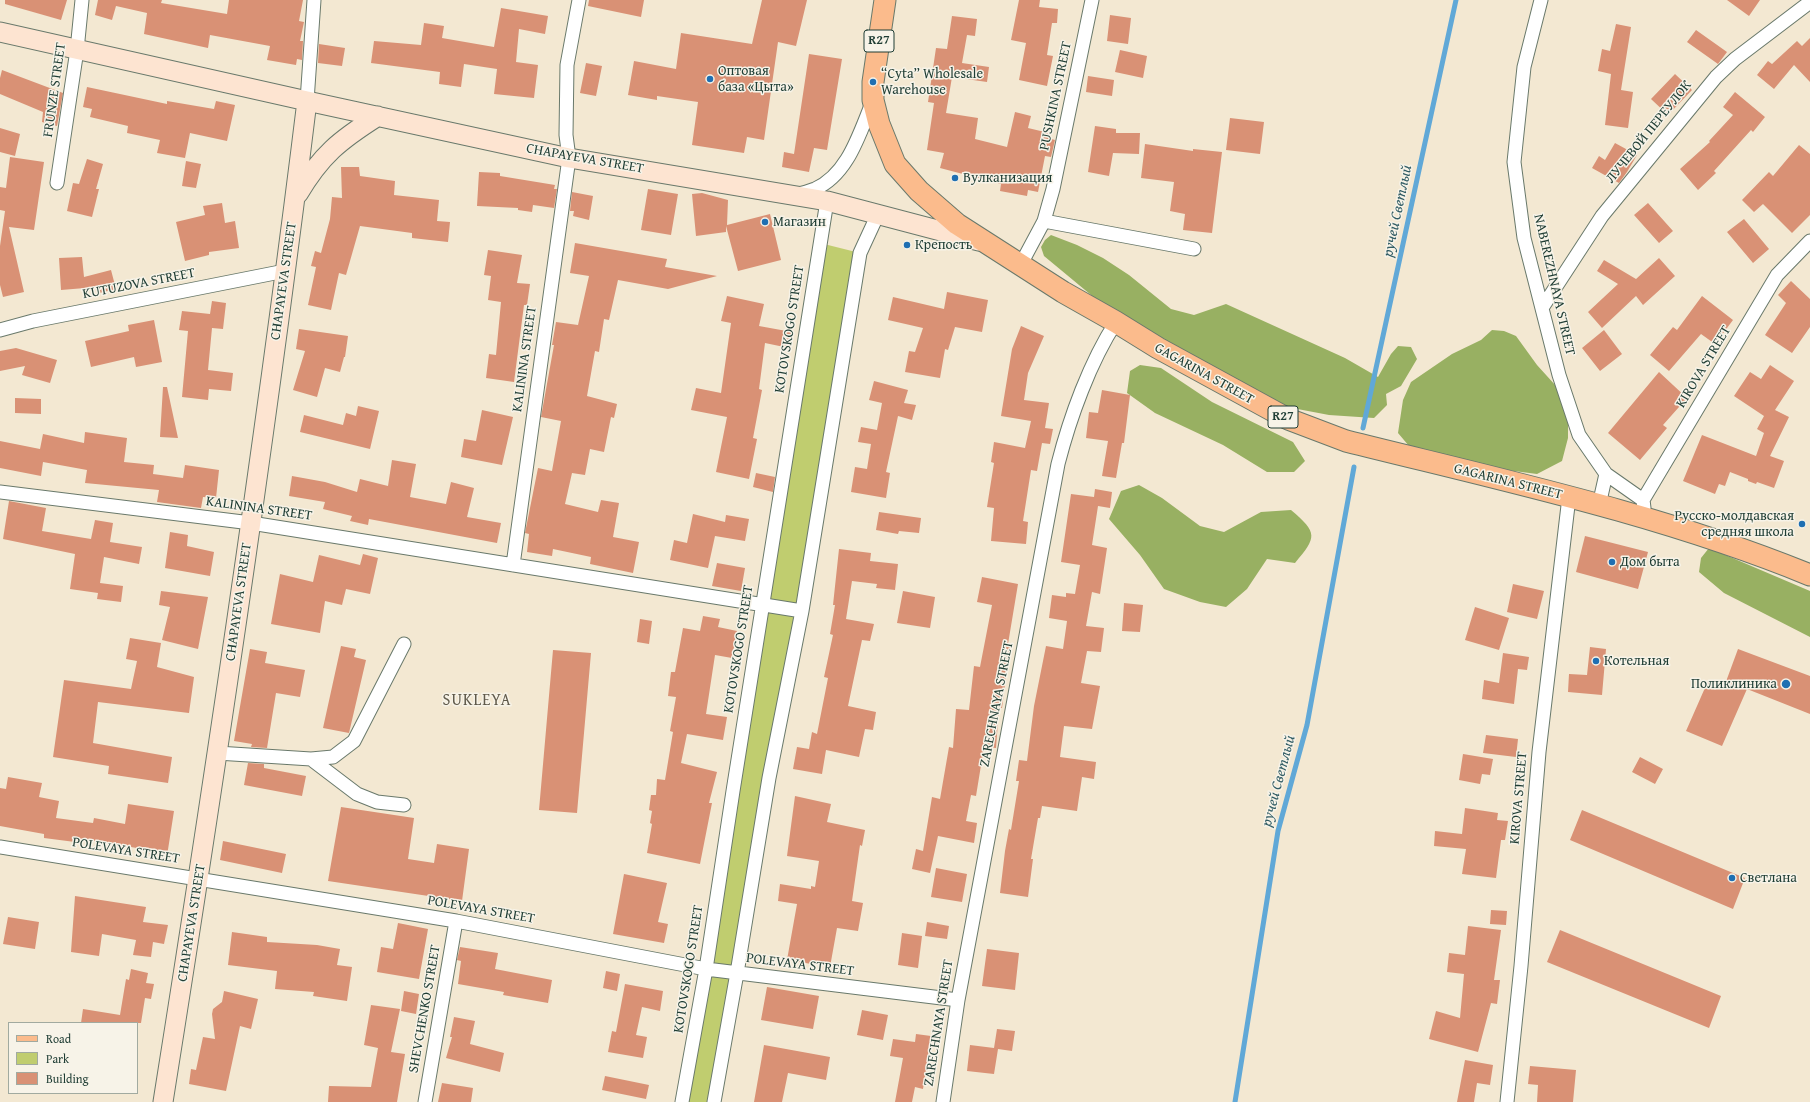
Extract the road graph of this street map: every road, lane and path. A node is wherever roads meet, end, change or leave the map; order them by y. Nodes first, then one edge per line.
1 (82, 0) edge
2 (314, 0) edge
3 (579, 0) edge
4 (885, 0) edge
5 (1092, 0) edge
6 (1541, 0) edge
7 (1810, 2) edge
8 (0, 32) edge
9 (77, 50) junction
10 (873, 100) junction
11 (307, 102) junction
12 (378, 116) junction
13 (569, 158) junction
14 (57, 184) dead end
15 (796, 195) junction
16 (295, 198) junction
17 (834, 203) junction
18 (878, 214) junction
19 (1044, 221) junction
20 (1810, 241) edge
21 (990, 244) junction
22 (1194, 249) dead end
23 (1021, 264) junction
24 (285, 271) junction
25 (1542, 308) junction
26 (1116, 322) junction
27 (0, 330) edge
28 (1606, 474) junction
29 (0, 492) edge
30 (1569, 497) junction
31 (1599, 505) junction
32 (1644, 509) junction
33 (251, 523) junction
34 (513, 565) junction
35 (1810, 575) edge
36 (762, 606) junction
37 (802, 611) junction
38 (404, 644) dead end
39 (217, 753) junction
40 (311, 759) junction
41 (404, 805) dead end
42 (0, 847) edge
43 (199, 878) junction
44 (456, 921) junction
45 (706, 969) junction
46 (737, 974) junction
47 (958, 1000) junction
48 (163, 1102) edge
49 (424, 1102) edge
50 (682, 1102) edge
51 (714, 1102) edge
52 (943, 1102) edge
53 (1507, 1102) edge

1 - 9 street, FRUNZE STREET
2 - 11 street
3 - 13 street, KALININA STREET
4 - 10 main road, GAGARINA STREET / R27
5 - 19 street, PUSHKINA STREET
6 - 25 street, NABEREZHNAYA STREET
7 - 25 street, ЛУЧЕВОЙ ПЕРЕУЛОК
8 - 9 street, CHAPAYEVA STREET
9 - 11 street, CHAPAYEVA STREET
9 - 14 street, FRUNZE STREET
10 - 15 street
10 - 21 main road, GAGARINA STREET / R27
11 - 12 street, CHAPAYEVA STREET
11 - 16 street, CHAPAYEVA STREET
12 - 13 street, CHAPAYEVA STREET
12 - 16 street
13 - 15 street, CHAPAYEVA STREET
13 - 34 street, KALININA STREET
15 - 17 street, CHAPAYEVA STREET
16 - 24 street, CHAPAYEVA STREET
17 - 18 street, CHAPAYEVA STREET
17 - 36 street, KOTOVSKOGO STREET
18 - 21 street, CHAPAYEVA STREET
18 - 37 street
19 - 22 street
19 - 23 street, PUSHKINA STREET
20 - 32 street, KIROVA STREET
21 - 23 main road, GAGARINA STREET / R27
23 - 26 main road, GAGARINA STREET / R27
24 - 27 street, KUTUZOVA STREET
24 - 33 street, CHAPAYEVA STREET
25 - 28 street, NABEREZHNAYA STREET
26 - 30 main road, GAGARINA STREET / R27
26 - 47 street, ZARECHNAYA STREET
28 - 31 street
28 - 32 street, NABEREZHNAYA STREET
29 - 33 street, KALININA STREET
30 - 31 main road, GAGARINA STREET / R27
30 - 53 street, KIROVA STREET
31 - 32 main road, GAGARINA STREET / R27
32 - 35 main road, GAGARINA STREET / R27
33 - 34 street, KALININA STREET
33 - 39 street, CHAPAYEVA STREET
34 - 36 street, KALININA STREET
36 - 37 street, KALININA STREET
36 - 45 street, KOTOVSKOGO STREET
37 - 46 street
38 - 40 street
39 - 40 street
39 - 43 street, CHAPAYEVA STREET
40 - 41 street
42 - 43 street, POLEVAYA STREET
43 - 44 street, POLEVAYA STREET
43 - 48 street, CHAPAYEVA STREET
44 - 45 street, POLEVAYA STREET
44 - 49 street, SHEVCHENKO STREET
45 - 46 street, POLEVAYA STREET
45 - 50 street, KOTOVSKOGO STREET
46 - 47 street, POLEVAYA STREET
46 - 51 street
47 - 52 street, ZARECHNAYA STREET

